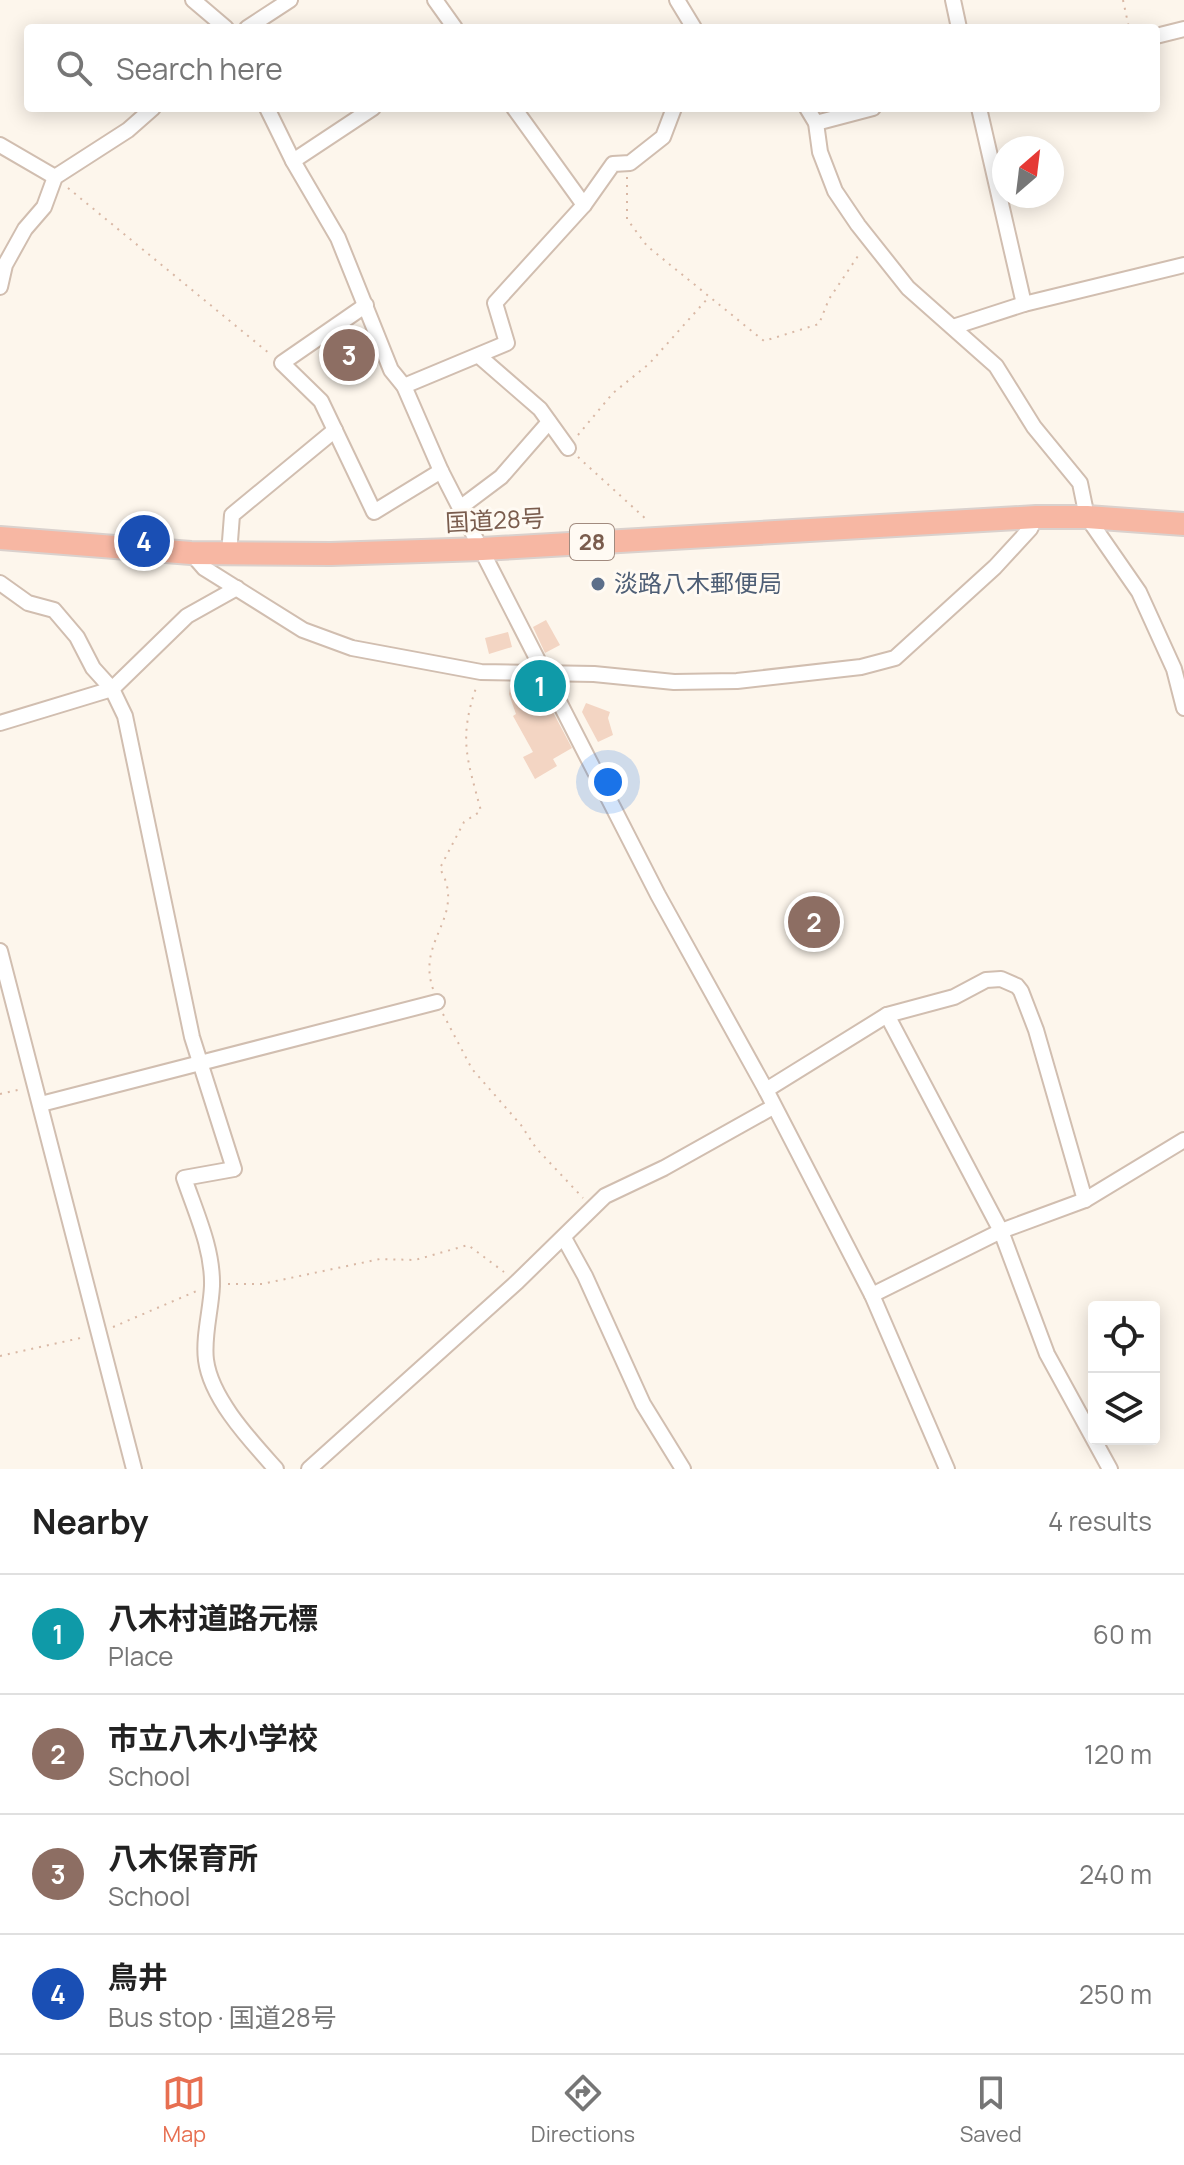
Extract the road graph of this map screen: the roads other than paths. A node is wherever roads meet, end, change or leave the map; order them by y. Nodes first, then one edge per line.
1 (194, 0) edge
2 (290, 0) edge
3 (435, 0) edge
4 (677, 0) edge
5 (953, 0) edge
6 (221, 24) edge
7 (253, 24) edge
8 (452, 24) edge
9 (692, 24) edge
10 (958, 24) edge
11 (1184, 29) edge
12 (1160, 35) edge
13 (148, 112) edge
14 (269, 112) edge
15 (367, 112) edge
16 (517, 112) edge
17 (672, 112) edge
18 (809, 112) edge
19 (858, 112) edge
20 (980, 112) edge
21 (816, 123) junction
22 (0, 145) edge
23 (293, 161) junction
24 (55, 177) junction
25 (584, 205) junction
26 (1184, 265) edge
27 (0, 287) edge
28 (1024, 304) junction
29 (366, 305) junction
30 (953, 327) junction
31 (479, 356) junction
32 (404, 386) junction
33 (549, 422) junction
34 (335, 430) junction
35 (568, 448) road end
36 (441, 471) junction
37 (461, 507) junction
38 (1036, 517) junction
39 (1087, 517) junction
40 (1184, 524) edge
41 (0, 538) edge
42 (482, 549) junction
43 (191, 553) junction
44 (229, 554) junction
45 (0, 583) edge
46 (237, 588) junction
47 (544, 674) junction
48 (112, 689) junction
49 (1184, 708) edge
50 (0, 723) edge
51 (0, 951) edge
52 (437, 1002) road end
53 (887, 1015) junction
54 (198, 1063) junction
55 (766, 1090) junction
56 (41, 1104) junction
57 (773, 1107) junction
58 (1184, 1140) edge
59 (1085, 1200) junction
60 (1001, 1231) junction
61 (564, 1238) junction
62 (872, 1295) junction
63 (134, 1469) edge
64 (276, 1469) edge
65 (309, 1469) edge
66 (683, 1469) edge
67 (947, 1469) edge
68 (1110, 1469) edge

1 - 6 street
2 - 7 street
3 - 8 street
4 - 9 street
5 - 10 street
11 - 12 street
13 - 24 street
14 - 23 street
15 - 23 street
16 - 25 street
17 - 25 street
18 - 21 street
19 - 21 street
20 - 28 street
21 - 30 street
22 - 24 street
23 - 29 street
24 - 27 street
25 - 31 street
26 - 28 street
28 - 30 street
29 - 32 street
29 - 34 street
30 - 39 street
31 - 32 street
31 - 33 street
32 - 36 street
33 - 35 street
33 - 37 street
34 - 36 street
34 - 44 street
36 - 37 street
37 - 42 street
38 - 39 highway, 国道28号 / 28
38 - 42 highway, 国道28号 / 28
38 - 47 street
39 - 40 highway, 国道28号 / 28
39 - 49 street
41 - 43 highway, 国道28号 / 28
42 - 44 highway, 国道28号 / 28
42 - 47 street
43 - 44 highway, 国道28号 / 28
43 - 46 street
45 - 48 street
46 - 47 street
46 - 48 street
47 - 55 street
48 - 50 street
48 - 54 street
51 - 56 street
52 - 54 street
53 - 55 street
53 - 59 street
53 - 60 street
54 - 56 street
54 - 64 street
55 - 57 street
56 - 63 street
57 - 61 street
57 - 62 street
58 - 59 street
59 - 60 street
60 - 62 street
60 - 68 street
61 - 65 street
61 - 66 street
62 - 67 street

